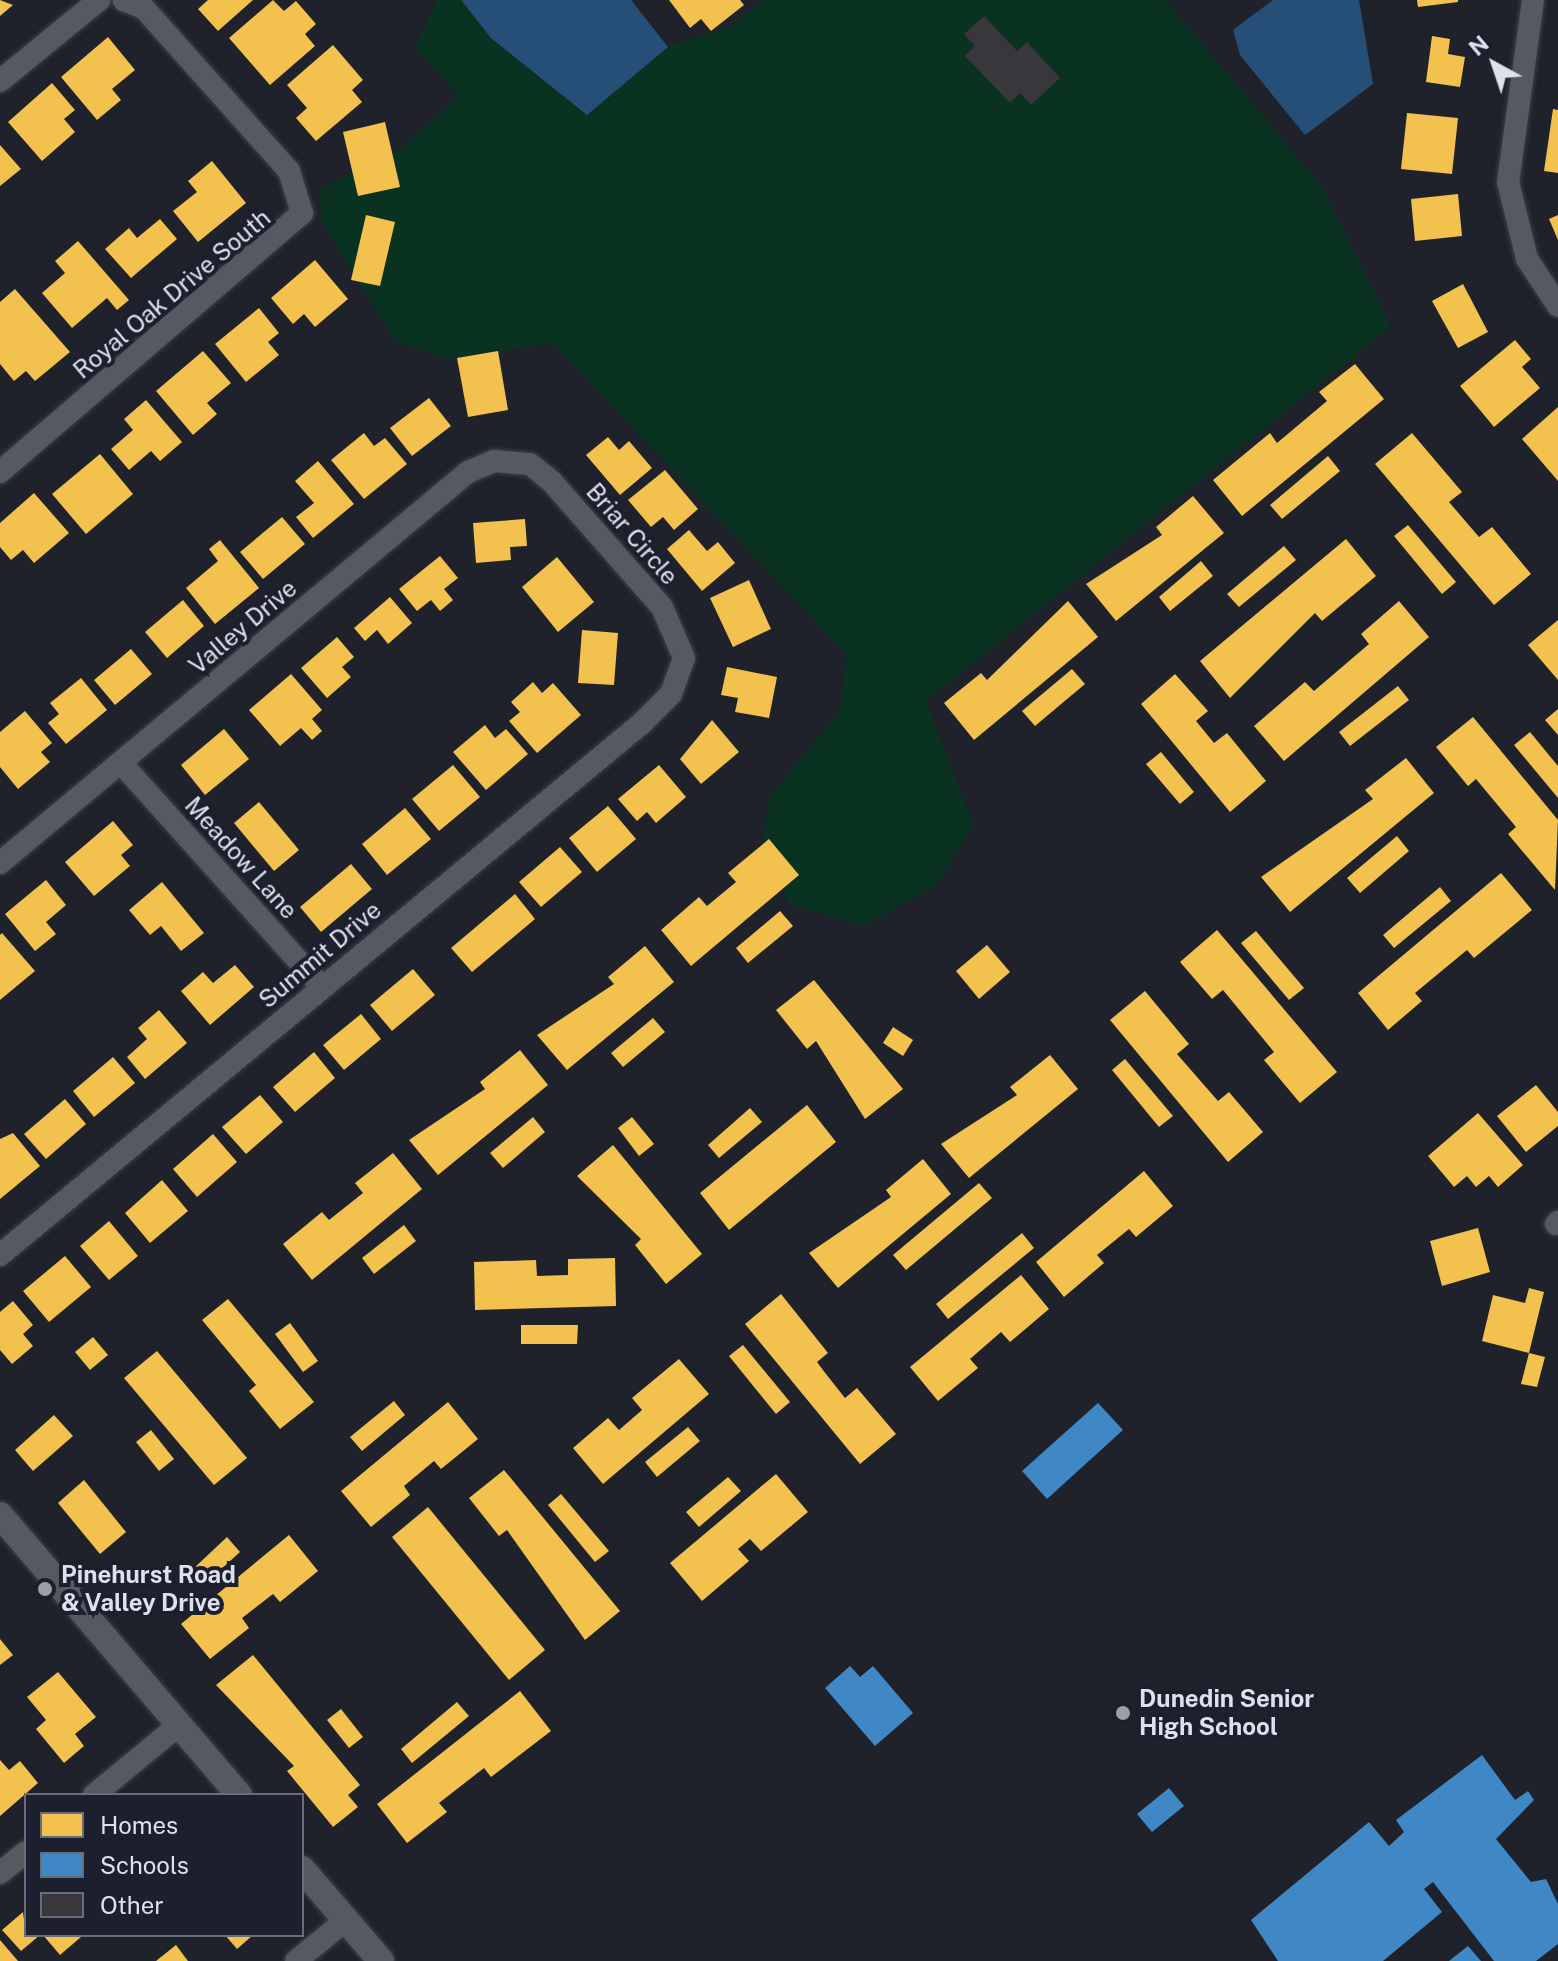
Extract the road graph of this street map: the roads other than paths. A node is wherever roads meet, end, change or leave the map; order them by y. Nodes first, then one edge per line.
1 (99, 0) edge
2 (123, 0) edge
3 (1533, 0) edge
4 (0, 81) edge
5 (1558, 306) edge
6 (530, 464) joint
7 (0, 472) edge
8 (671, 694) joint
9 (121, 763) junction
10 (0, 863) edge
11 (322, 987) junction
12 (0, 1255) edge
13 (4, 1527) edge
14 (179, 1725) junction
15 (96, 1793) edge
16 (237, 1793) edge
17 (24, 1854) edge
18 (304, 1871) edge
19 (0, 1873) edge
20 (346, 1920) junction
21 (296, 1961) edge
22 (381, 1961) edge

1 - 4 street
2 - 7 street, Royal Oak Drive South
3 - 5 street
6 - 8 street, Briar Circle
6 - 9 street, Valley Drive
8 - 11 street, Summit Drive
9 - 10 street, Valley Drive
9 - 11 street, Meadow Lane
11 - 12 street, Summit Drive
13 - 14 street
14 - 15 street
14 - 16 street
17 - 19 street
18 - 20 street
20 - 21 street
20 - 22 street

